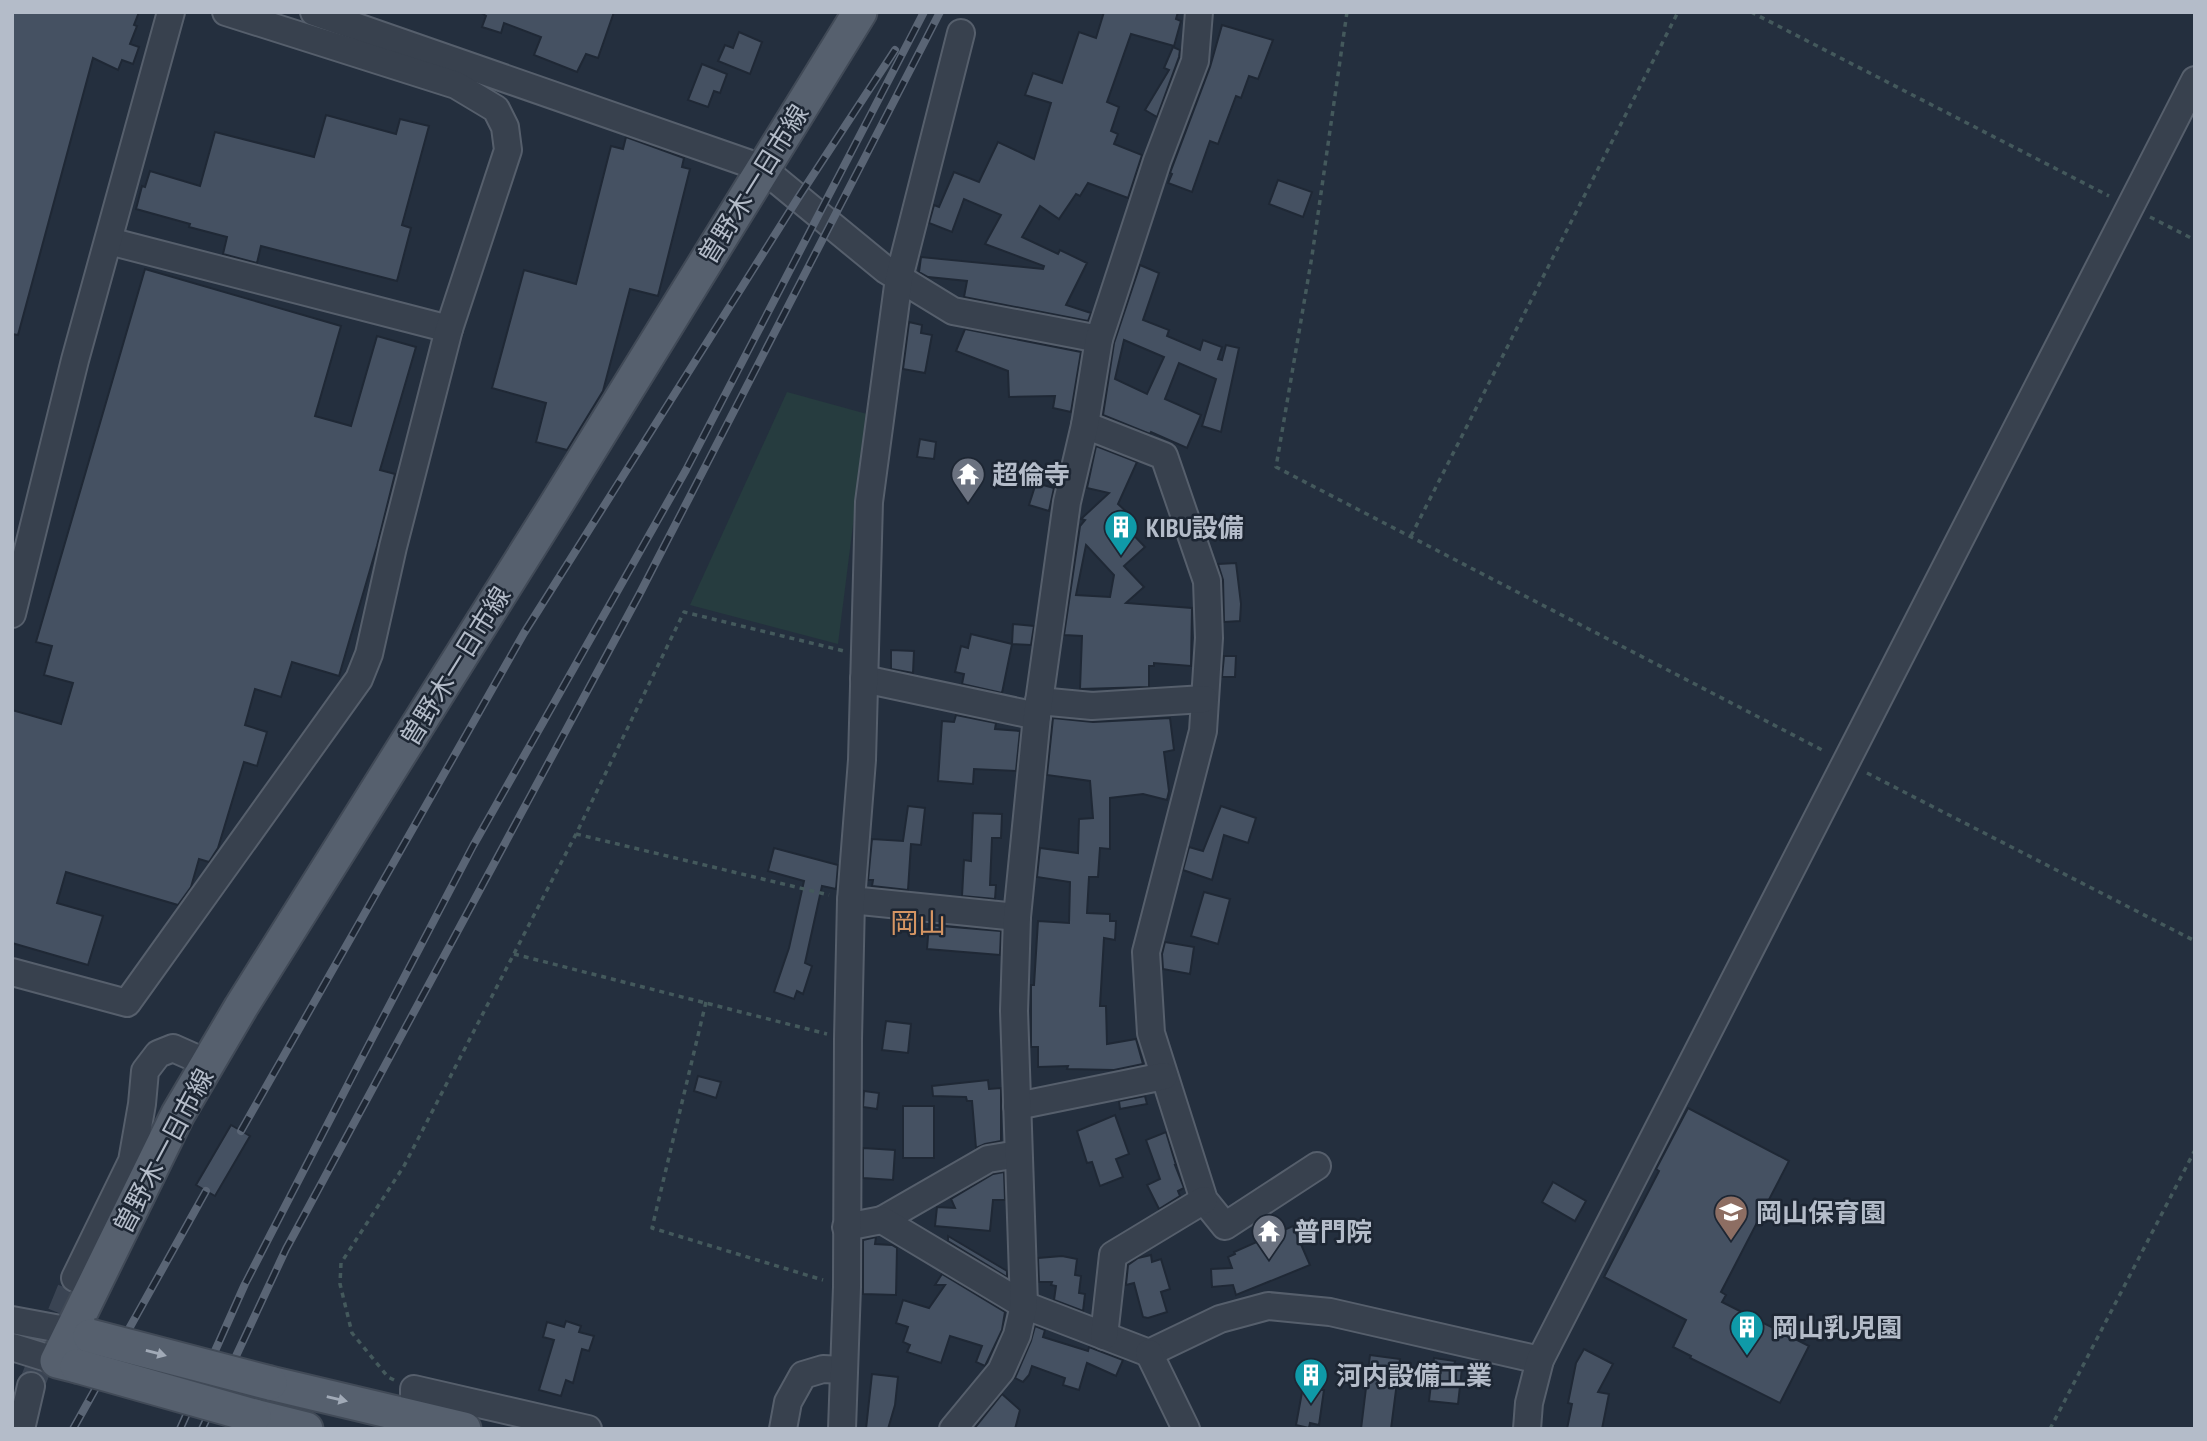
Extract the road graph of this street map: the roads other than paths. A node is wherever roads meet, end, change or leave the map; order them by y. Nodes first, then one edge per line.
1 (171, 12) edge
2 (226, 12) edge
3 (314, 12) edge
4 (860, 12) edge
5 (1199, 12) edge
6 (961, 33) dead end
7 (2195, 80) edge
8 (762, 168) junction
9 (109, 241) junction
10 (899, 278) junction
11 (449, 329) junction
12 (1099, 339) junction
13 (1085, 425) junction
14 (12, 614) edge
15 (864, 667) junction
16 (1204, 699) junction
17 (1038, 708) junction
18 (851, 900) junction
19 (1017, 917) junction
20 (12, 972) edge
21 (209, 1064) junction
22 (1164, 1076) junction
23 (1017, 1106) junction
24 (1018, 1154) junction
25 (1317, 1166) dead end
26 (1203, 1200) junction
27 (882, 1220) junction
28 (846, 1227) junction
29 (75, 1278) tunnel mouth
30 (1024, 1305) junction
31 (12, 1320) edge
32 (1104, 1336) junction
33 (12, 1347) edge
34 (74, 1348) junction
35 (1149, 1353) junction
36 (1540, 1360) junction
37 (844, 1370) junction
38 (30, 1386) tunnel mouth
39 (414, 1394) road end
40 (21, 1429) edge
41 (306, 1429) edge
42 (464, 1429) edge
43 (588, 1429) edge
44 (783, 1429) edge
45 (842, 1429) edge
46 (953, 1429) edge
47 (1186, 1429) edge
48 (1527, 1429) edge

1 - 9 street
2 - 11 street
3 - 8 street
4 - 8 main road, 曽野木一日市線
5 - 12 street
6 - 10 street
7 - 36 street
8 - 10 street
8 - 21 main road, 曽野木一日市線
9 - 11 street
9 - 14 street
10 - 12 street
10 - 15 street
11 - 20 street
12 - 13 street
13 - 16 street
13 - 17 street
15 - 17 street
15 - 18 street
16 - 17 street
16 - 22 street
17 - 19 street
18 - 19 street
18 - 28 street
19 - 23 street
21 - 29 street
21 - 34 main road, 曽野木一日市線
22 - 23 street
22 - 26 street
23 - 24 street
24 - 27 street
24 - 30 street
25 - 26 street
26 - 32 street
27 - 28 street
27 - 30 street
28 - 37 street
30 - 32 street
30 - 46 street
31 - 34 street
32 - 35 street
33 - 34 street
34 - 41 main road, bridge
34 -> 42 main road, bridge
35 - 36 street
35 - 47 street
36 - 48 street
37 - 44 street
37 - 45 street
38 - 40 street
39 - 43 street

